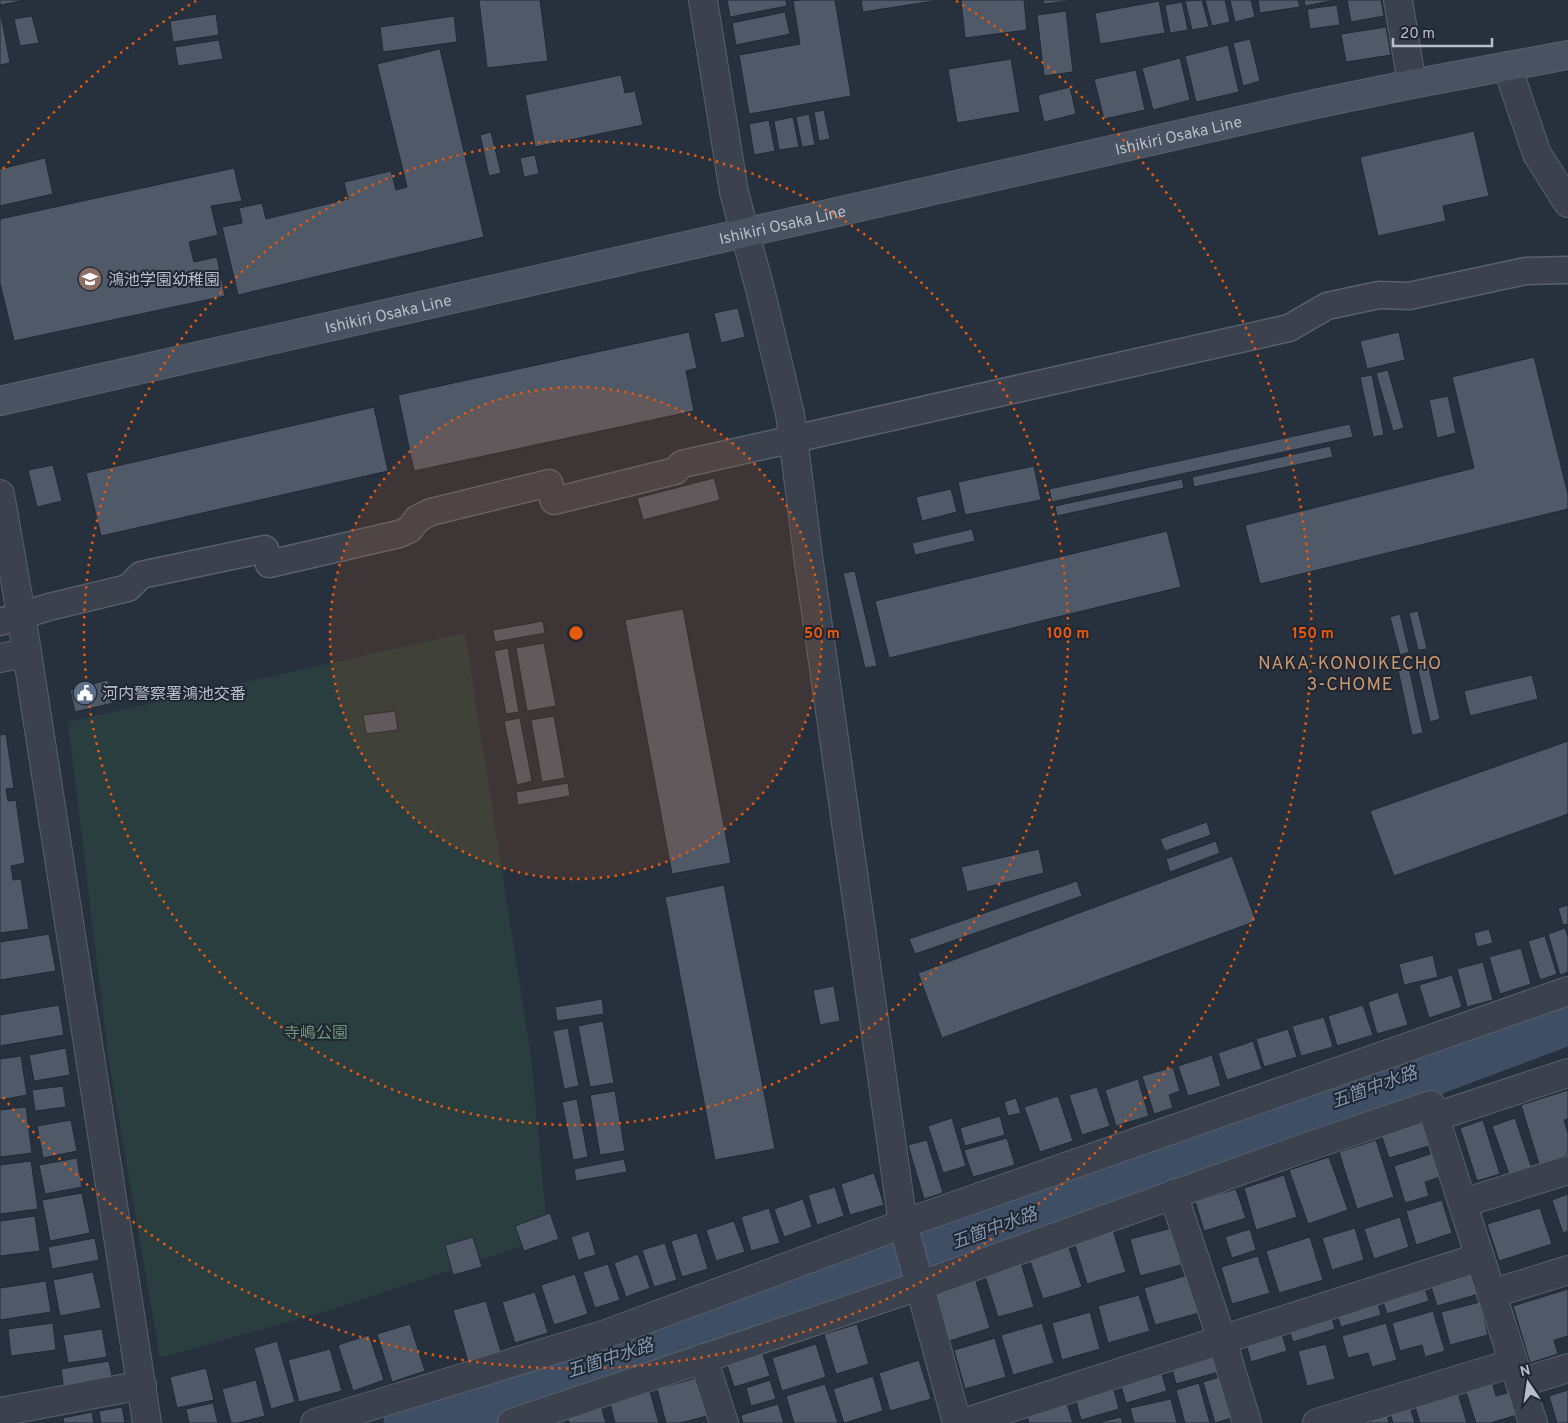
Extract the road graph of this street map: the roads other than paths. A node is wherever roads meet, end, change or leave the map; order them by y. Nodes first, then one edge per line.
1 (703, 0) edge
2 (1398, 0) edge
3 (1568, 55) edge
4 (1507, 66) junction
5 (1412, 84) junction
6 (1568, 203) edge
7 (746, 234) junction
8 (1568, 270) edge
9 (0, 401) edge
10 (793, 439) junction
11 (0, 494) edge
12 (10, 618) edge
13 (27, 653) junction
14 (0, 658) edge
15 (1568, 991) edge
16 (1568, 1074) edge
17 (1435, 1117) junction
18 (1568, 1170) edge
19 (1174, 1194) junction
20 (1463, 1203) junction
21 (904, 1230) junction
22 (1480, 1257) junction
23 (1568, 1270) edge
24 (919, 1286) junction
25 (1492, 1294) junction
26 (1222, 1340) junction
27 (703, 1358) junction
28 (1568, 1368) edge
29 (1516, 1373) junction
30 (142, 1385) junction
31 (0, 1412) edge
32 (148, 1423) edge
33 (315, 1423) edge
34 (512, 1423) edge
35 (724, 1423) edge
36 (957, 1423) edge
37 (963, 1423) edge
38 (1247, 1423) edge
39 (1318, 1423) edge
40 (1533, 1423) edge

1 - 7 street
2 - 5 street
3 - 4 main road, Ishikiri Osaka Line
4 - 5 main road, Ishikiri Osaka Line
4 - 6 street
5 - 7 main road, Ishikiri Osaka Line
7 - 9 main road, Ishikiri Osaka Line
7 - 10 street
8 - 10 street
10 - 12 street
10 - 21 street
11 - 12 street
12 - 13 street
13 - 14 street
13 - 30 street
15 - 21 street
16 - 17 street
17 - 19 street
17 - 20 street
18 - 20 street
19 - 24 street
19 - 26 street
20 - 22 street
21 - 24 street
21 - 33 street
22 - 25 street
22 - 26 street
23 - 25 street
24 - 27 street
24 - 36 street
25 - 29 street
26 - 37 street
26 - 38 street
27 - 34 street
27 - 35 street
28 - 29 street
29 - 39 street
29 - 40 street
30 - 31 street
30 - 32 street

